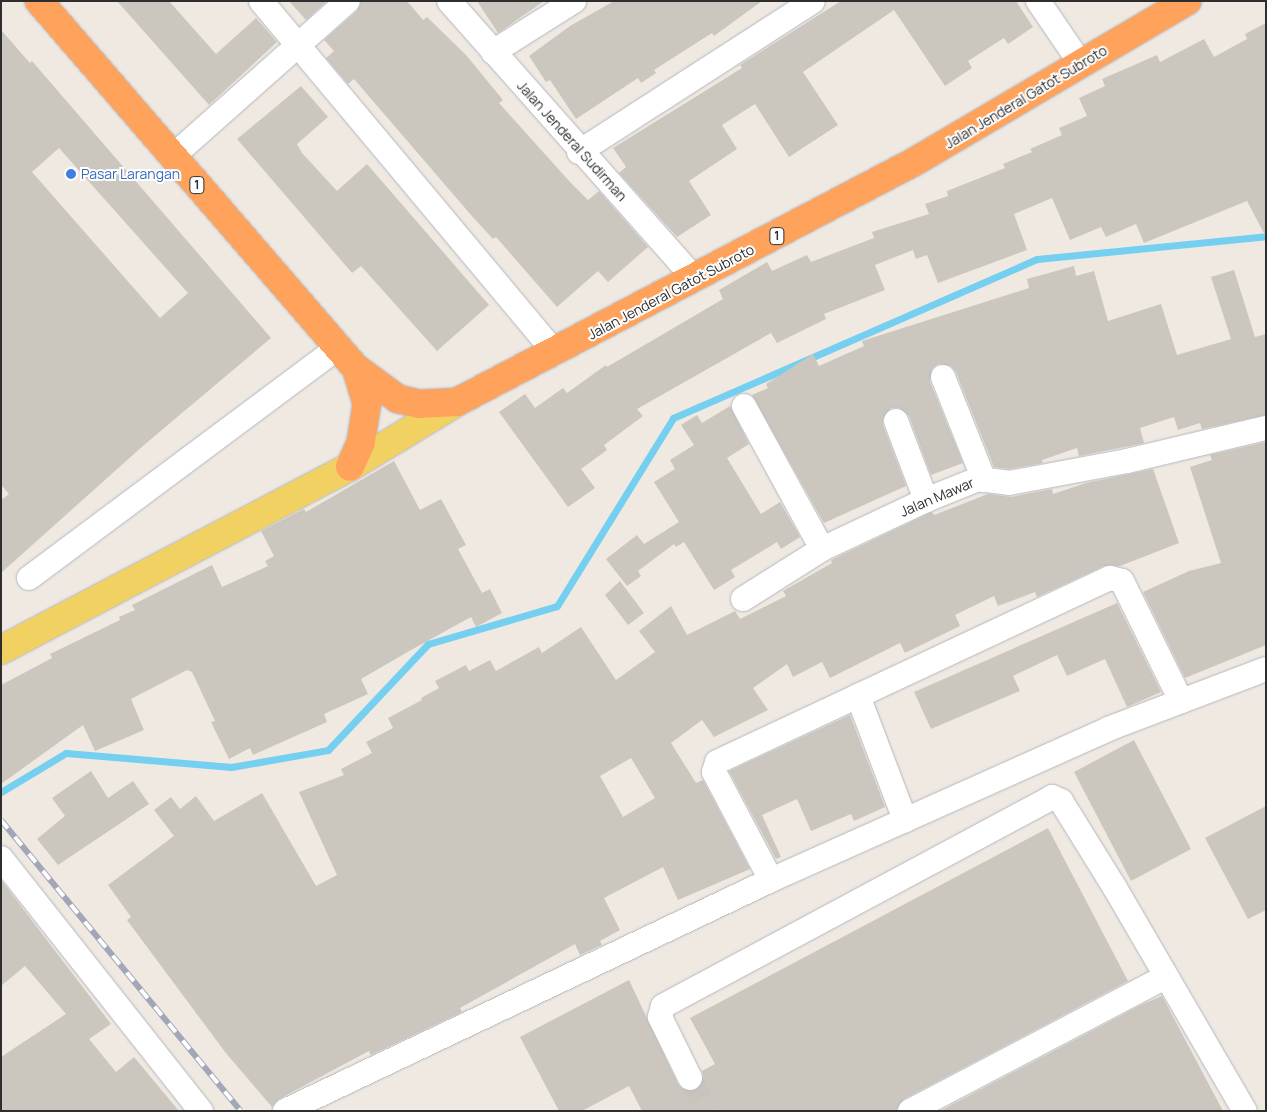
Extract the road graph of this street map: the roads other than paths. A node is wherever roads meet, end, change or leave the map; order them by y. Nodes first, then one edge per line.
1 (39, 1) edge
2 (261, 1) edge
3 (348, 1) edge
4 (449, 1) edge
5 (574, 1) edge
6 (813, 1) edge
7 (1038, 1) edge
8 (1187, 1) edge
9 (298, 45) junction
10 (493, 52) junction
11 (1081, 64) junction
12 (579, 152) junction
13 (172, 157) junction
14 (695, 280) junction
15 (339, 347) junction
16 (555, 352) junction
17 (356, 368) junction
18 (943, 377) dead end
19 (457, 402) junction
20 (744, 406) dead end
21 (896, 421) dead end
22 (1266, 428) edge
23 (350, 467) junction
24 (984, 480) junction
25 (926, 500) junction
26 (822, 550) junction
27 (29, 578) dead end
28 (743, 599) dead end
29 (1, 650) edge
30 (1266, 668) edge
31 (858, 696) junction
32 (1181, 701) junction
33 (905, 820) junction
34 (1, 858) edge
35 (771, 880) junction
36 (1166, 978) junction
37 (690, 1078) tunnel mouth
38 (201, 1111) edge
39 (285, 1111) edge
40 (910, 1111) edge
41 (1246, 1111) edge

1 - 13 highway, 1
2 - 9 street
3 - 9 street
4 - 10 street, Jalan Jenderal Sudirman
5 - 10 street
6 - 12 street
7 - 11 street
8 - 11 highway, Jalan Jenderal Gatot Subroto / 1
9 - 13 street
9 - 16 street
10 - 12 street, Jalan Jenderal Sudirman
11 - 14 highway, Jalan Jenderal Gatot Subroto / 1
12 - 14 street, Jalan Jenderal Sudirman
13 - 15 highway, 1
14 - 16 highway, Jalan Jenderal Gatot Subroto / 1
15 - 17 highway, 1
15 - 27 street
16 - 19 highway, Jalan Jenderal Gatot Subroto / 1
17 - 19 highway, Jalan Jenderal Gatot Subroto / 1
17 - 23 highway
18 - 24 street
19 - 23 main road
20 - 26 street
21 - 25 street
22 - 24 street, Jalan Mawar
23 - 29 main road
24 - 25 street, Jalan Mawar
25 - 26 street, Jalan Mawar
26 - 28 street, Jalan Mawar
30 - 32 street
31 - 32 street
31 - 33 street
31 - 35 street
32 - 33 street
33 - 35 street
34 - 38 street
35 - 39 street
36 - 37 street
36 - 40 street
36 - 41 street

